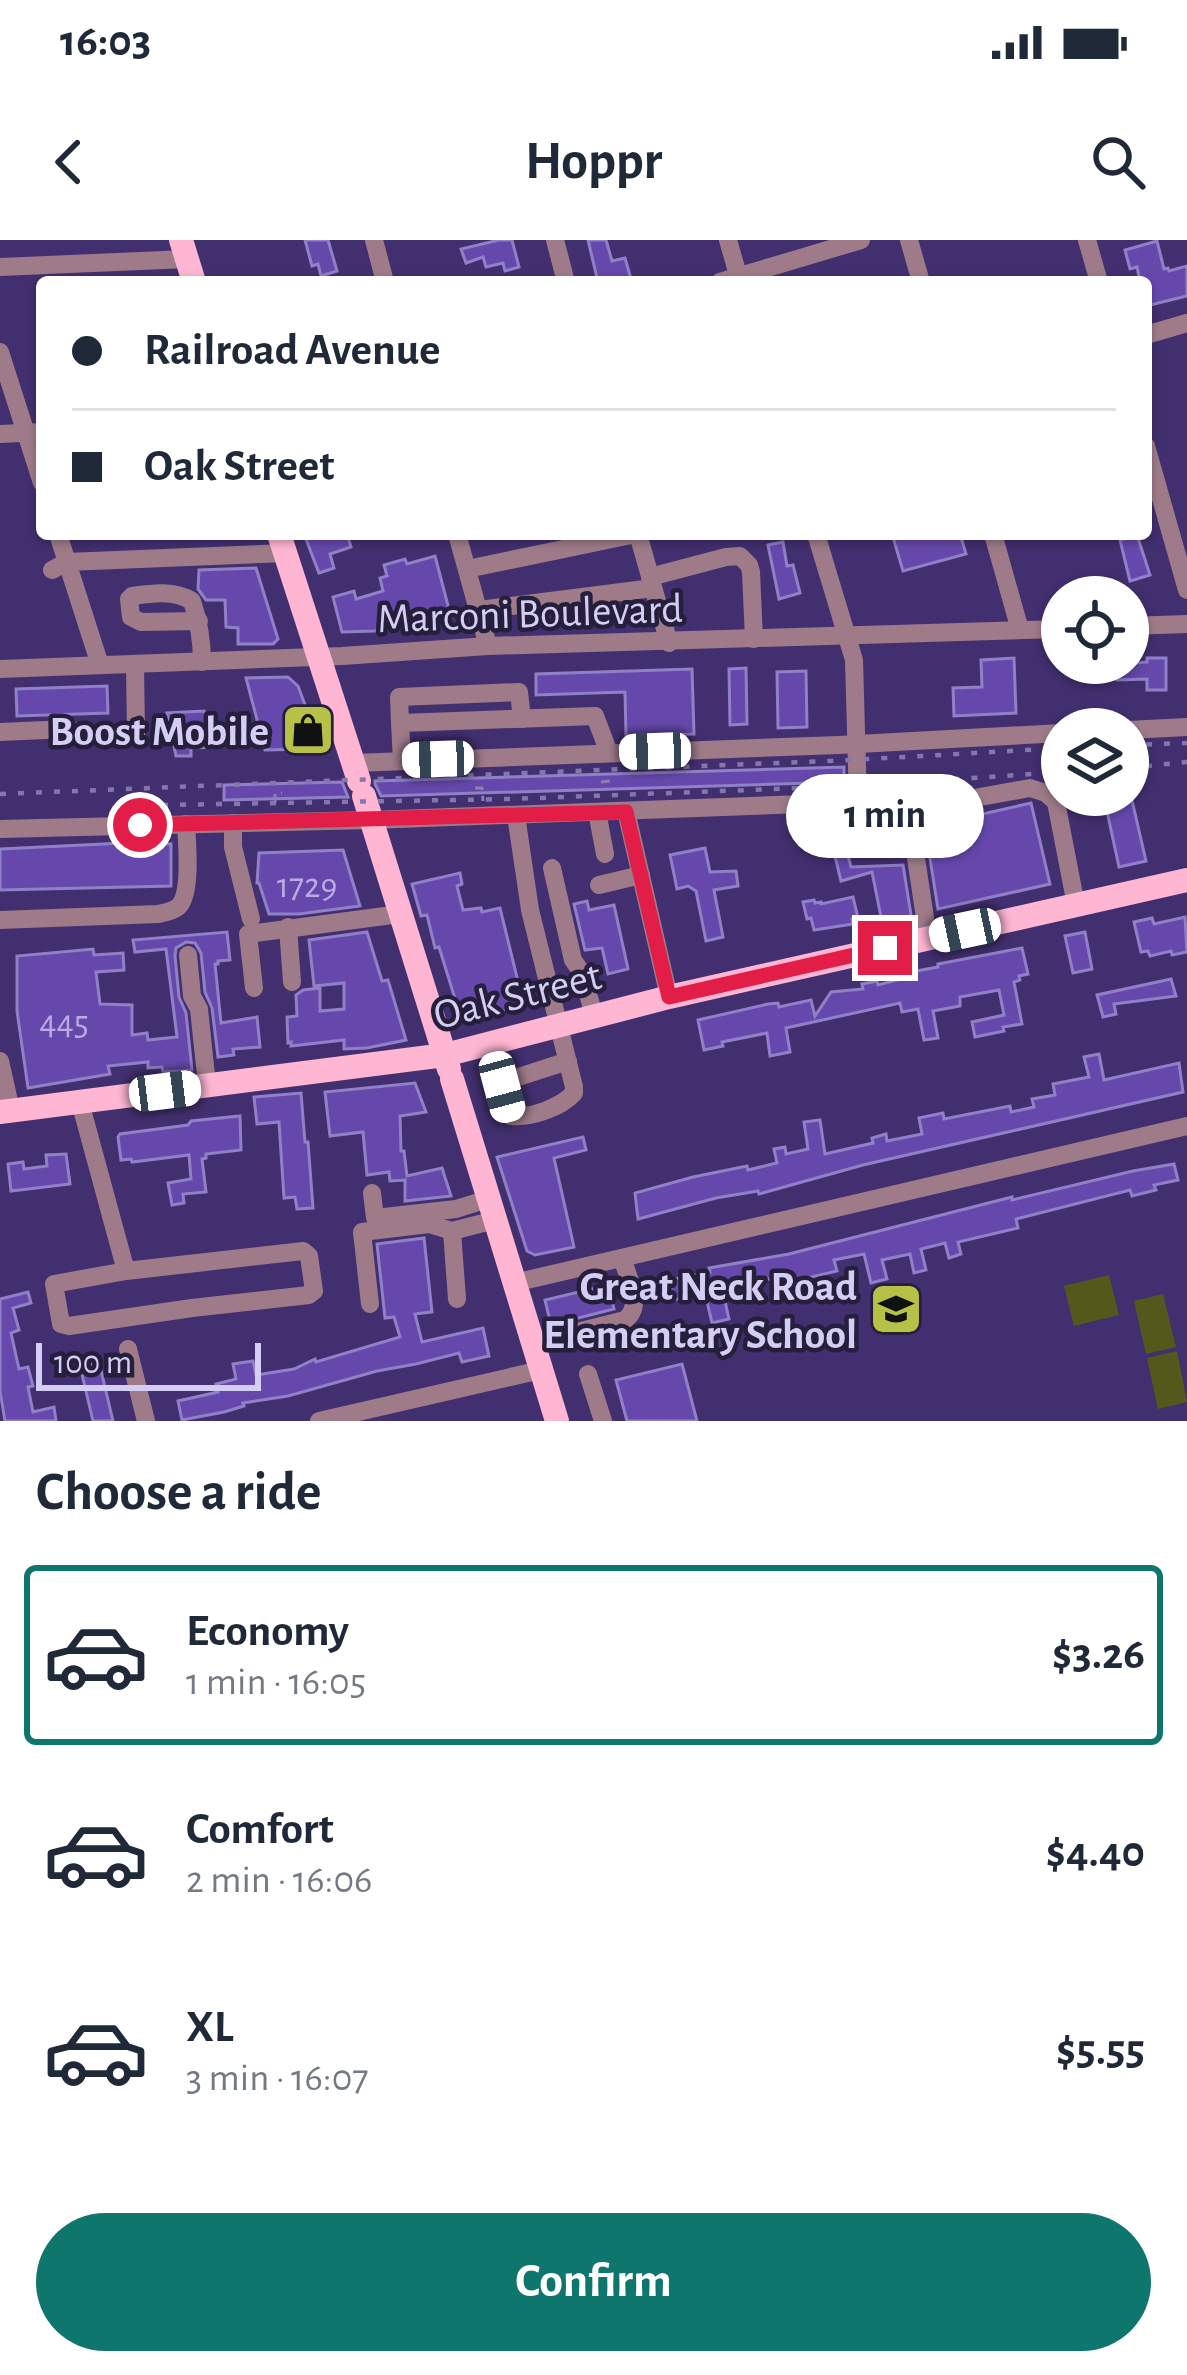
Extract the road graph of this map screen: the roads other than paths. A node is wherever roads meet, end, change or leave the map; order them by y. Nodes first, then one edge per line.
1 (374, 240) edge
2 (555, 240) edge
3 (728, 240) edge
4 (861, 240) edge
5 (909, 240) edge
6 (1087, 240) edge
7 (188, 260) edge
8 (0, 267) edge
9 (384, 276) edge
10 (564, 276) edge
11 (732, 276) edge
12 (746, 276) edge
13 (919, 276) edge
14 (1097, 276) edge
15 (1187, 323) edge
16 (1152, 333) edge
17 (0, 352) edge
18 (34, 433) edge
19 (0, 434) edge
20 (1152, 467) edge
21 (58, 540) edge
22 (459, 540) edge
23 (608, 540) edge
24 (639, 540) edge
25 (818, 540) edge
26 (995, 540) edge
27 (282, 543) edge
28 (59, 566) junction
29 (467, 569) junction
30 (652, 582) junction
31 (1187, 590) edge
32 (479, 610) junction
33 (199, 621) dead end
34 (1187, 625) edge
35 (1149, 626) edge
36 (1041, 629) edge
37 (1021, 630) junction
38 (846, 636) junction
39 (754, 639) junction
40 (669, 643) junction
41 (488, 646) junction
42 (320, 658) junction
43 (202, 662) junction
44 (135, 664) junction
45 (100, 665) junction
46 (0, 669) edge
47 (1187, 727) edge
48 (1149, 729) edge
49 (0, 732) edge
50 (1041, 734) edge
51 (855, 744) junction
52 (608, 753) junction
53 (402, 761) junction
54 (362, 790) junction
55 (597, 812) junction
56 (626, 812) junction
57 (516, 815) junction
58 (233, 823) junction
59 (186, 824) junction
60 (0, 829) edge
61 (605, 854) dead end
62 (553, 868) dead end
63 (641, 875) junction
64 (1187, 880) edge
65 (599, 885) dead end
66 (1076, 905) junction
67 (400, 914) junction
68 (251, 919) dead end
69 (0, 920) edge
70 (288, 927) junction
71 (928, 938) junction
72 (188, 955) dead end
73 (292, 982) dead end
74 (254, 988) dead end
75 (669, 997) junction
76 (594, 1015) junction
77 (560, 1024) junction
78 (0, 1061) edge
79 (568, 1061) dead end
80 (449, 1068) junction
81 (207, 1085) junction
82 (80, 1102) junction
83 (6, 1111) edge
84 (1187, 1126) edge
85 (371, 1193) dead end
86 (492, 1209) junction
87 (452, 1231) junction
88 (622, 1258) junction
89 (126, 1271) junction
90 (514, 1283) junction
91 (457, 1299) dead end
92 (370, 1304) dead end
93 (533, 1343) junction
94 (128, 1349) dead end
95 (541, 1370) junction
96 (588, 1374) dead end
97 (146, 1421) edge
98 (319, 1421) edge
99 (557, 1421) edge
100 (603, 1421) edge

1 - 9 street
2 - 10 street
3 - 11 street
4 - 12 street
5 - 13 street
6 - 14 street
7 - 8 street
15 - 16 street
17 - 18 street
18 - 19 street
20 - 31 street
21 - 28 street
22 - 29 street
23 - 29 street
24 - 30 street
25 - 38 street
26 - 37 street
27 - 28 street
27 - 42 main road
28 - 45 street
29 - 32 street
30 - 32 street
30 - 39 street
30 - 40 street
32 - 41 street
33 - 43 street
34 - 35 street
36 - 37 street, Marconi Boulevard
37 - 38 street, Marconi Boulevard
38 - 39 street, Marconi Boulevard
38 - 51 street
39 - 40 street, Marconi Boulevard
40 - 41 street, Marconi Boulevard
41 - 42 street, Marconi Boulevard
42 - 43 street, Marconi Boulevard
42 - 54 main road
43 - 44 street, Marconi Boulevard
44 - 45 street, Marconi Boulevard
44 - 49 street
45 - 46 street, Marconi Boulevard
47 - 48 street
50 - 51 street
51 - 52 street
51 - 56 street
52 - 53 street
52 - 53 street
53 - 54 street
54 - 57 street
54 - 58 street
54 - 67 main road
55 - 56 street
55 - 57 street
55 - 61 street
56 - 63 street
57 - 77 street
58 - 59 street
58 - 68 street
59 - 60 street
59 - 69 street
62 - 76 street
63 - 65 street
63 - 75 street
64 - 66 main road, Oak Street
66 - 71 main road, Oak Street
66 - 71 street
67 - 70 street
67 - 80 main road
70 - 73 street
70 - 74 street
71 - 75 main road, Oak Street
72 - 81 street
75 - 76 main road, Oak Street
76 - 77 main road, Oak Street
77 - 79 street
77 - 80 main road, Oak Street
78 - 83 street
80 - 81 main road, Oak Street
80 - 86 main road
81 - 82 main road, Oak Street
82 - 83 main road, Oak Street
82 - 89 street
84 - 88 street
85 - 86 street
86 - 87 street
86 - 90 main road
87 - 91 street
87 - 92 street
88 - 90 street
88 - 93 street
89 - 89 street
90 - 93 main road
93 - 95 main road
94 - 97 street
95 - 98 street
95 - 99 main road
96 - 100 street

